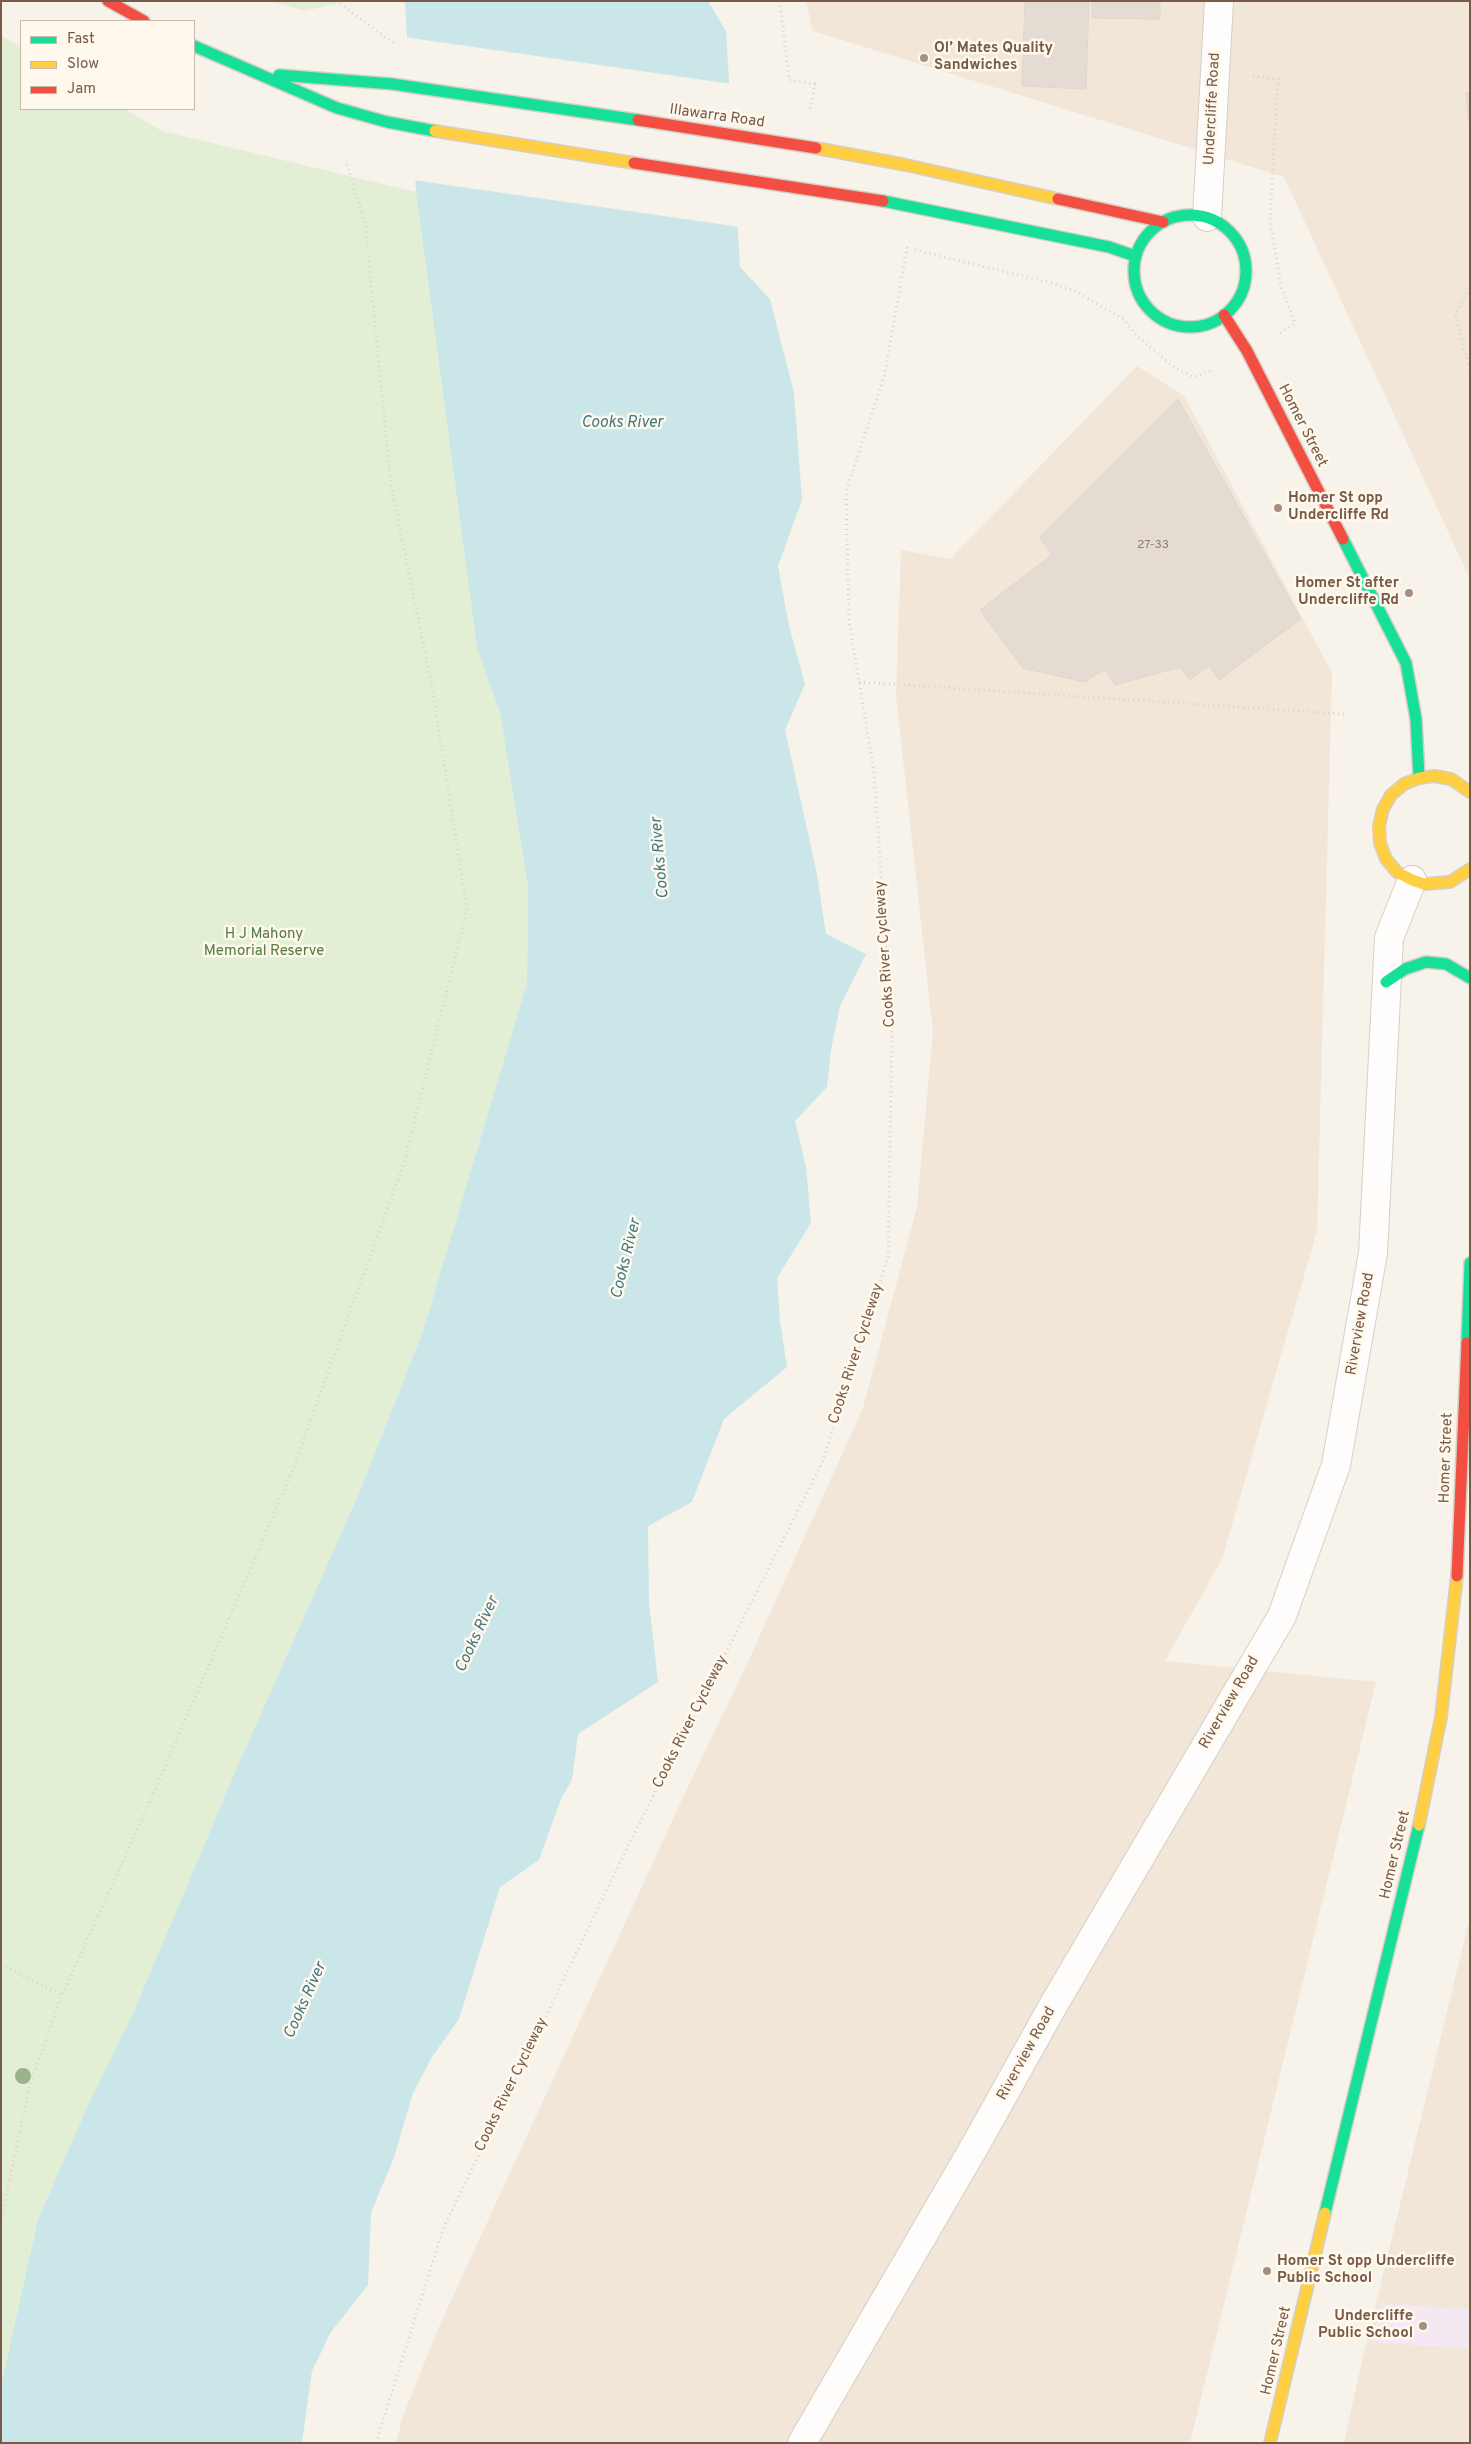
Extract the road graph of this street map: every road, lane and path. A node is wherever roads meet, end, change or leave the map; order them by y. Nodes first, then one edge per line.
1 (108, 1) edge
2 (336, 1) edge
3 (780, 1) edge
4 (1219, 1) edge
5 (142, 20) edge
6 (195, 46) edge
7 (398, 46) dead end
8 (263, 74) junction
9 (1278, 79) dead end
10 (811, 108) dead end
11 (346, 163) dead end
12 (1207, 217) junction
13 (1163, 222) junction
14 (899, 246) dead end
15 (908, 248) junction
16 (1135, 256) junction
17 (1470, 289) edge
18 (1224, 315) junction
19 (1289, 328) dead end
20 (1216, 369) dead end
21 (1470, 370) edge
22 (859, 682) junction
23 (1344, 714) dead end
24 (1419, 778) junction
25 (1470, 792) edge
26 (1466, 876) edge
27 (1412, 880) junction
28 (1470, 978) edge
29 (1386, 982) junction
30 (1470, 1263) edge
31 (1, 1965) edge
32 (62, 1995) junction
33 (1, 2220) edge
34 (376, 2443) edge
35 (802, 2443) edge
36 (1270, 2443) edge

1 - 5 main road
2 - 7 path
3 - 10 path
4 - 12 street, Undercliffe Road
6 - 8 main road, Illawarra Road
8 - 13 main road, Illawarra Road
8 - 16 main road, Illawarra Road
9 - 19 path
11 - 32 path
12 - 13 main road
12 - 18 main road
13 - 16 main road
14 - 15 path
15 - 20 path
15 - 22 path, Cooks River Cycleway
16 - 18 main road
17 - 21 path
18 - 24 main road, Homer Street
22 - 23 path
22 - 34 path, Cooks River Cycleway
24 - 25 main road
24 - 27 main road
26 - 27 main road
27 - 29 street, Riverview Road
28 - 29 main road
29 - 35 street, Riverview Road
30 - 36 main road, Homer Street
31 - 32 path
32 - 33 path

